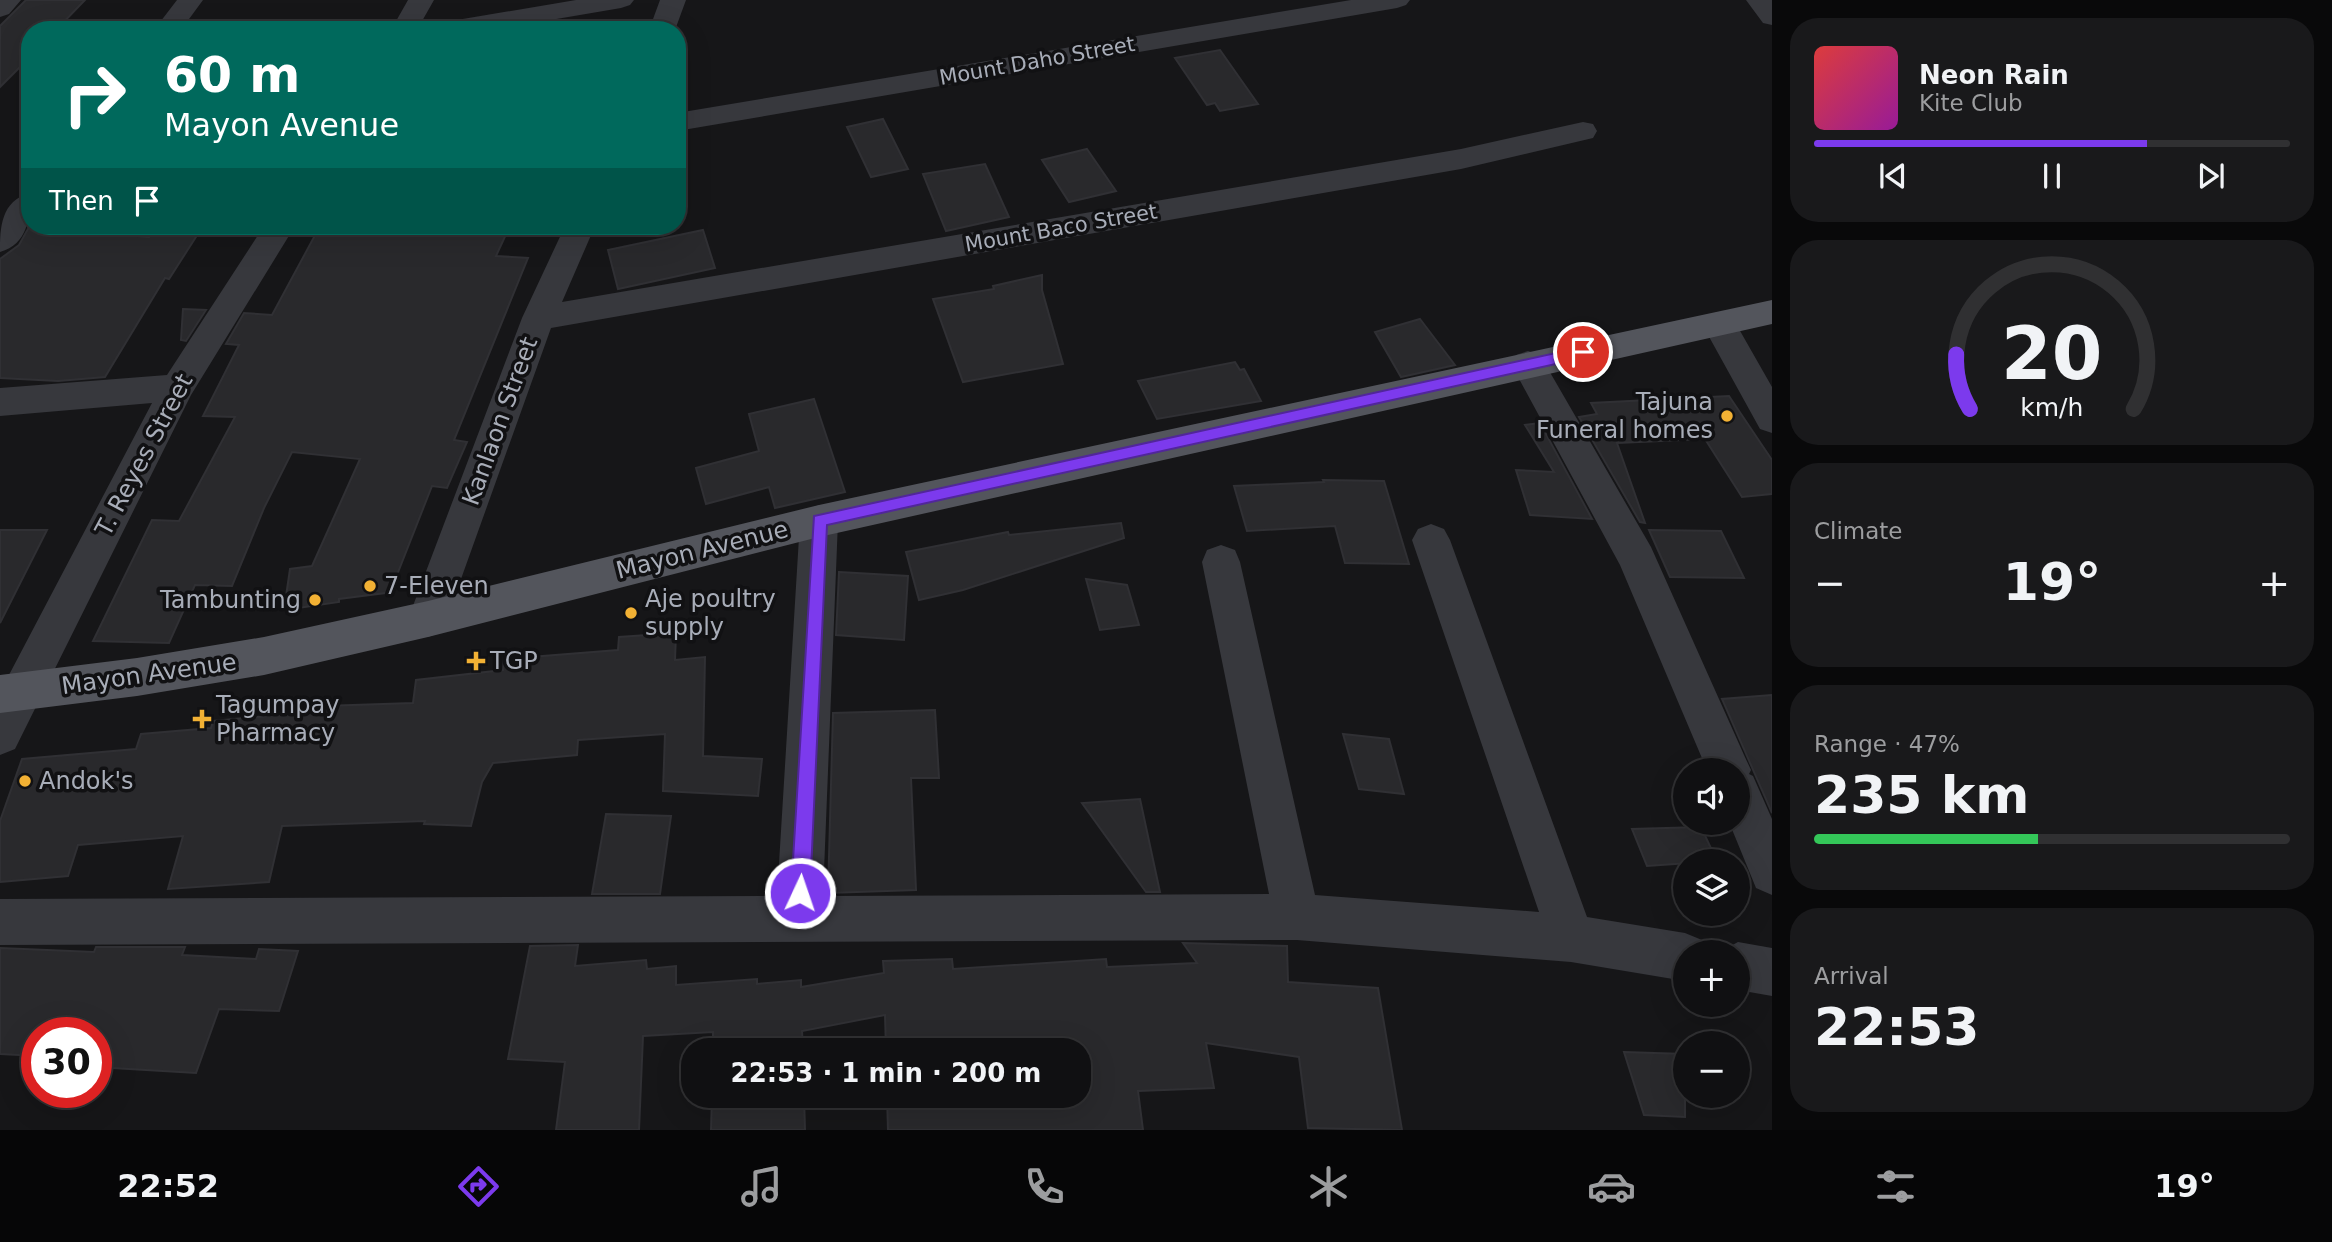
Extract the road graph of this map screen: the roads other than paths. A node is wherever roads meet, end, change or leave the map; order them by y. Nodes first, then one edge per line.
1 (8, 0) edge
2 (190, 0) edge
3 (421, 0) edge
4 (621, 0) edge
5 (673, 0) edge
6 (1397, 0) edge
7 (1759, 0) edge
8 (0, 9) edge
9 (1772, 17) edge
10 (174, 21) edge
11 (409, 21) edge
12 (497, 21) edge
13 (665, 21) edge
14 (686, 120) edge
15 (1583, 131) dead end
16 (21, 214) edge
17 (274, 235) edge
18 (576, 235) edge
19 (0, 241) edge
20 (1772, 312) edge
21 (538, 318) junction
22 (1719, 324) junction
23 (1528, 364) junction
24 (177, 388) junction
25 (0, 402) edge
26 (1772, 419) edge
27 (819, 521) junction
28 (1432, 540) dead end
29 (1222, 562) dead end
30 (428, 620) junction
31 (10, 693) edge
32 (0, 735) edge
33 (1724, 758) edge
34 (1750, 820) edge
35 (1772, 872) edge
36 (1297, 917) junction
37 (799, 920) junction
38 (0, 922) edge
39 (1571, 939) junction
40 (1673, 955) edge
41 (1750, 968) edge
42 (1772, 972) edge

1 - 8 street
2 - 10 street
3 - 11 street
4 - 12 street
5 - 13 street
6 - 14 street, Mount Daho Street
7 - 9 street
15 - 21 street, Mount Baco Street
16 - 19 street
17 - 24 street, T. Reyes Street
18 - 21 street, Kanlaon Street
20 - 22 main road, Mayon Avenue
21 - 30 street, Kanlaon Street
22 - 23 main road, Mayon Avenue
22 - 26 street
23 - 27 main road, Mayon Avenue
23 - 33 street
24 - 25 street
24 - 31 street, T. Reyes Street
27 - 30 main road, Mayon Avenue
27 - 37 street
28 - 39 street
29 - 36 street
30 - 31 main road, Mayon Avenue
31 - 32 street, T. Reyes Street
34 - 35 street
36 - 37 street
36 - 39 street
37 - 38 street
39 - 40 street
41 - 42 street

